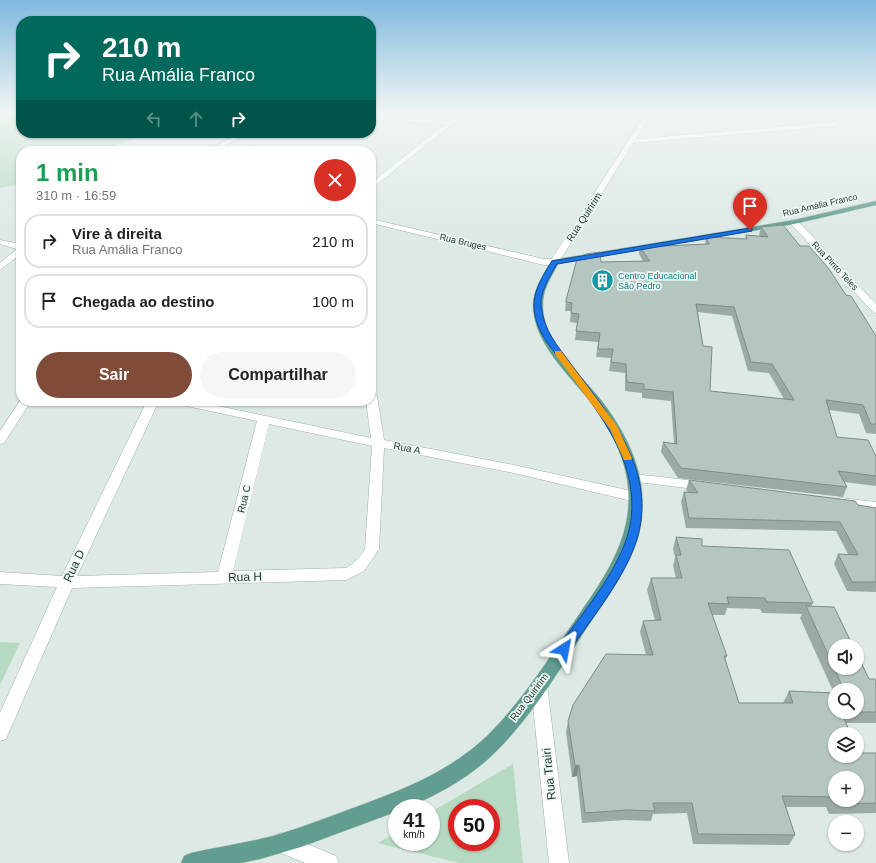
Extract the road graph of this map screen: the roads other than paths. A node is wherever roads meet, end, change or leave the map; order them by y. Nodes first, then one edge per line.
1 (413, 153) edge
2 (625, 153) edge
3 (376, 183) edge
4 (876, 203) edge
5 (376, 221) edge
6 (794, 222) junction
7 (0, 242) edge
8 (16, 245) edge
9 (16, 254) edge
10 (555, 262) junction
11 (0, 267) edge
12 (876, 310) edge
13 (22, 406) edge
14 (151, 406) edge
15 (201, 406) edge
16 (372, 406) edge
17 (264, 419) junction
18 (0, 440) edge
19 (378, 443) junction
20 (634, 478) junction
21 (720, 488) edge
22 (636, 497) junction
23 (829, 501) edge
24 (876, 507) edge
25 (0, 578) edge
26 (224, 578) junction
27 (67, 582) junction
28 (539, 685) junction
29 (0, 733) edge
30 (281, 843) junction
31 (191, 863) edge
32 (329, 863) edge
33 (559, 863) edge

1 - 3 street
2 - 10 street, Rua Quiririm
4 - 6 main road, Rua Amália Franco
5 - 10 street, Rua Bruges
6 - 10 main road, Rua Amália Franco
6 - 12 street, Rua Pinto Teles
7 - 8 street
9 - 11 street
10 - 20 main road, Rua Quiririm
13 - 18 street
14 - 27 street, Rua D
15 - 17 street, Rua A
16 - 19 street
17 - 19 street, Rua A
17 - 26 street, Rua C
19 - 22 street, Rua A
19 - 26 street, Rua H
20 - 21 street
20 - 22 main road, Rua Quiririm
22 - 28 main road, Rua Quiririm
23 - 24 street
25 - 27 street, Rua H
26 - 27 street, Rua H
27 - 29 street, Rua D
28 - 30 main road, Rua Quiririm
28 - 33 street, Rua Trairi
30 - 31 main road, Rua Quiririm
30 - 32 street

